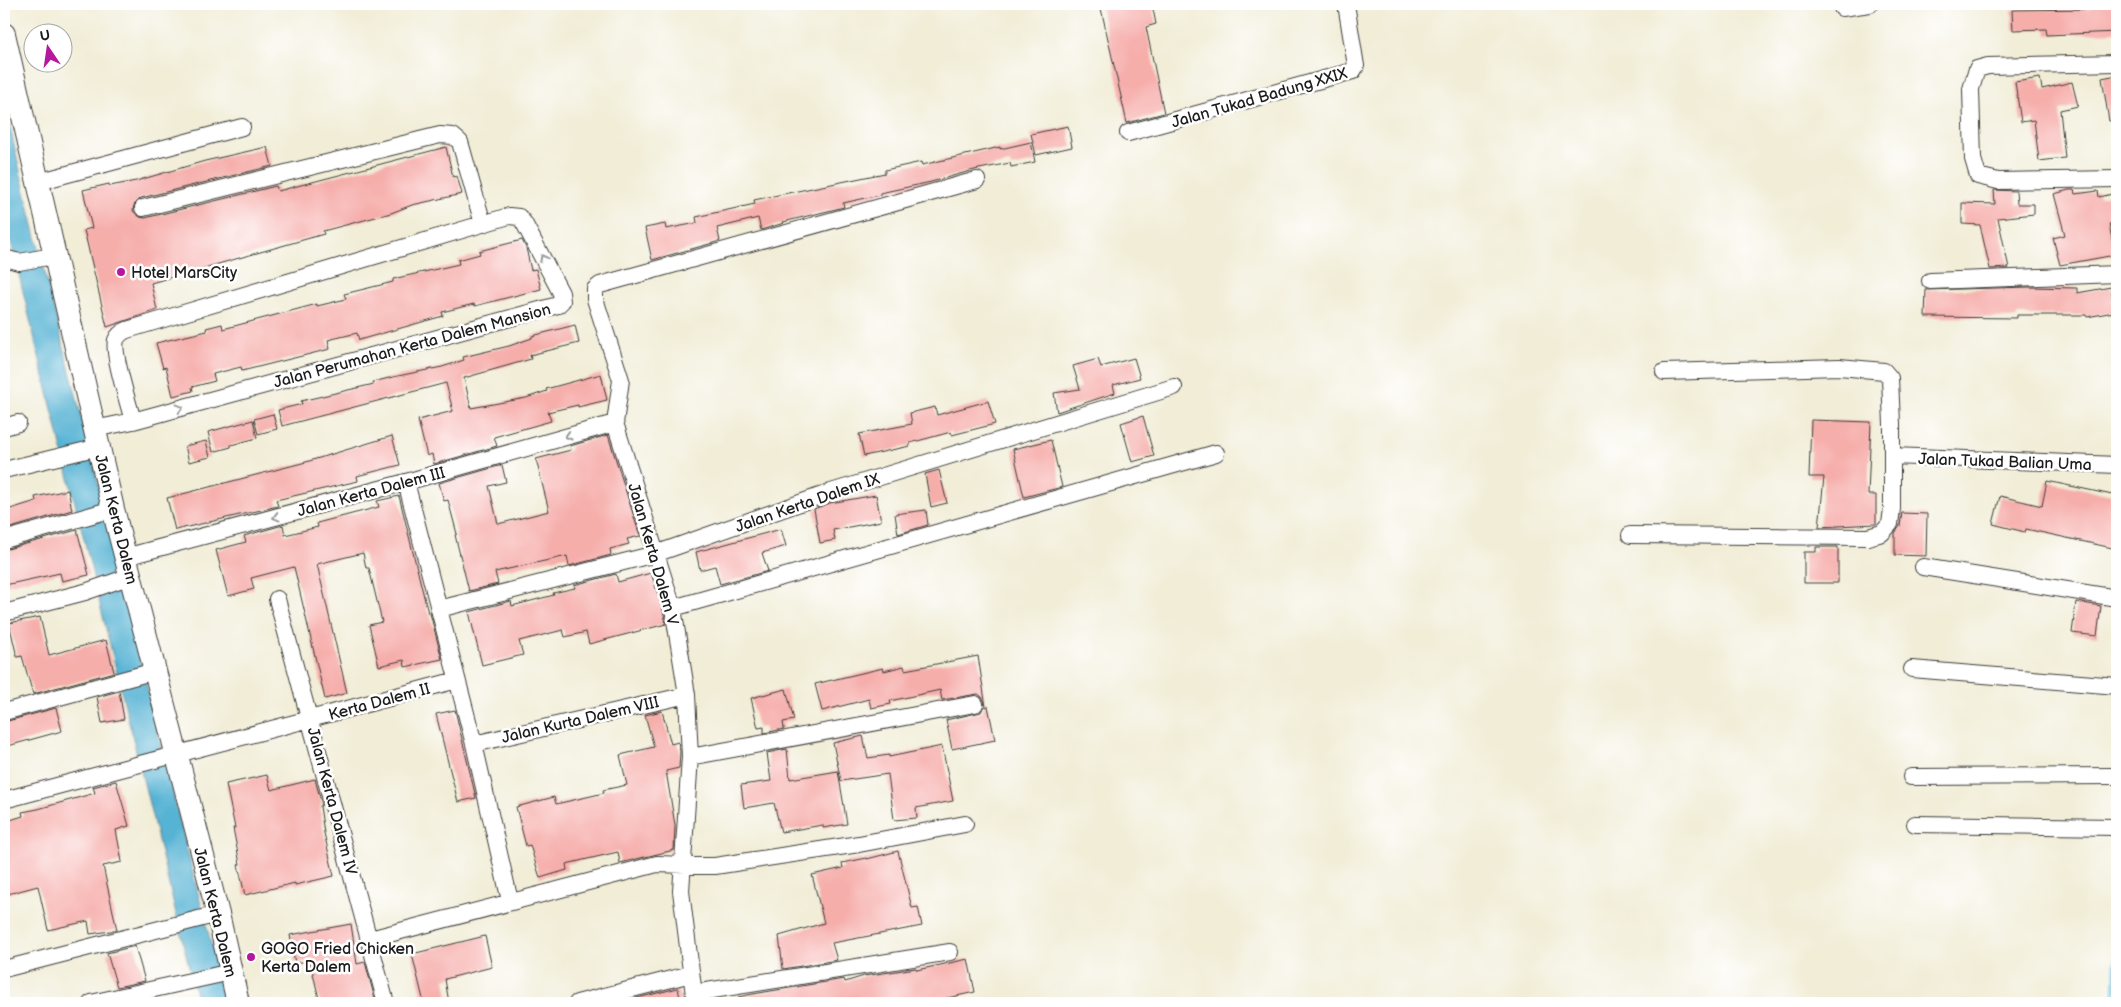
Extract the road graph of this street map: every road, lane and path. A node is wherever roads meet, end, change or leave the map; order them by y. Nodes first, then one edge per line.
1 (1346, 4) edge
2 (1870, 4) edge
3 (1842, 8) dead end
4 (4, 34) edge
5 (2117, 63) edge
6 (8, 77) edge
7 (242, 127) dead end
8 (1128, 133) dead end
9 (2117, 179) edge
10 (977, 180) dead end
11 (38, 182) junction
12 (143, 208) dead end
13 (483, 224) junction
14 (50, 257) junction
15 (4, 258) edge
16 (2117, 274) edge
17 (1930, 281) dead end
18 (1664, 372) dead end
19 (1174, 387) dead end
20 (133, 421) junction
21 (615, 423) junction
22 (96, 441) junction
23 (1216, 453) dead end
24 (1893, 456) junction
25 (2117, 465) edge
26 (4, 470) edge
27 (406, 482) junction
28 (110, 510) junction
29 (1630, 535) dead end
30 (4, 540) edge
31 (654, 554) junction
32 (1923, 568) dead end
33 (127, 571) junction
34 (2117, 598) edge
35 (278, 599) dead end
36 (673, 608) junction
37 (438, 609) junction
38 (4, 613) edge
39 (1912, 669) dead end
40 (151, 672) junction
41 (457, 680) junction
42 (2117, 686) edge
43 (687, 695) junction
44 (975, 704) dead end
45 (4, 712) edge
46 (306, 721) junction
47 (474, 744) junction
48 (172, 755) junction
49 (690, 757) junction
50 (2117, 776) edge
51 (1911, 777) dead end
52 (4, 800) edge
53 (965, 824) dead end
54 (1915, 824) dead end
55 (2117, 828) edge
56 (684, 864) junction
57 (510, 901) junction
58 (212, 916) junction
59 (370, 940) junction
60 (950, 952) dead end
61 (4, 969) edge
62 (228, 973) junction
63 (691, 974) junction
64 (694, 998) edge
65 (91, 1003) edge
66 (238, 1003) edge
67 (386, 1003) edge
68 (577, 1003) edge

1 - 8 street, Jalan Tukad Badung XXIX
2 - 3 street
4 - 6 street, Jalan Kerta Dalem
5 - 9 street
6 - 11 street, Jalan Kerta Dalem
7 - 11 street
10 - 21 street, Jalan Kerta Dalem V
11 - 14 street, Jalan Kerta Dalem
12 - 13 street
13 - 20 street, Jalan Perumahan Kerta Dalem Mansion
20 -> 13 street, Jalan Perumahan Kerta Dalem Mansion
14 - 15 street
14 - 22 street, Jalan Kerta Dalem
16 - 17 street
18 - 24 street
19 - 31 street, Jalan Kerta Dalem IX
20 - 22 street, Jalan Perumahan Kerta Dalem Mansion
21 -> 27 street, Jalan Kerta Dalem III
21 - 31 street, Jalan Kerta Dalem V
22 - 26 street, Jalan Perumahan Kerta Dalem Mansion
22 - 28 street, Jalan Kerta Dalem
23 - 36 street
24 - 25 street, Jalan Tukad Balian Uma
24 - 29 street
27 -> 33 street, Jalan Kerta Dalem III
27 - 37 street
28 - 30 street
28 - 33 street, Jalan Kerta Dalem
31 - 36 street, Jalan Kerta Dalem V
31 - 37 street, Jalan Kerta Dalem IX
32 - 34 street
33 - 38 street, Jalan Kerta Dalem III
33 - 40 street, Jalan Kerta Dalem
35 - 46 street, Jalan Kerta Dalem IV
36 - 43 street, Jalan Kerta Dalem V
37 - 41 street
39 - 42 street
40 - 45 street
40 - 48 street, Jalan Kerta Dalem
41 - 46 street, Kerta Dalem II
41 - 47 street
43 - 47 street, Jalan Kurta Dalem VIII
43 - 49 street, Jalan Kerta Dalem V
44 - 49 street
46 - 48 street, Kerta Dalem II
46 - 59 street, Jalan Kerta Dalem IV
47 - 57 street
48 - 52 street, Kerta Dalem II
48 - 58 street, Jalan Kerta Dalem
49 - 56 street, Jalan Kerta Dalem V
50 - 51 street
53 - 56 street
54 - 55 street
56 - 57 street
56 - 63 street, Jalan Kerta Dalem V
57 - 59 street
58 - 61 street
58 - 62 street, Jalan Kerta Dalem
59 - 67 street, Jalan Kerta Dalem IV
60 - 64 street
62 - 65 street
62 - 66 street, Jalan Kerta Dalem
63 - 64 street, Jalan Kerta Dalem V
63 - 68 street

